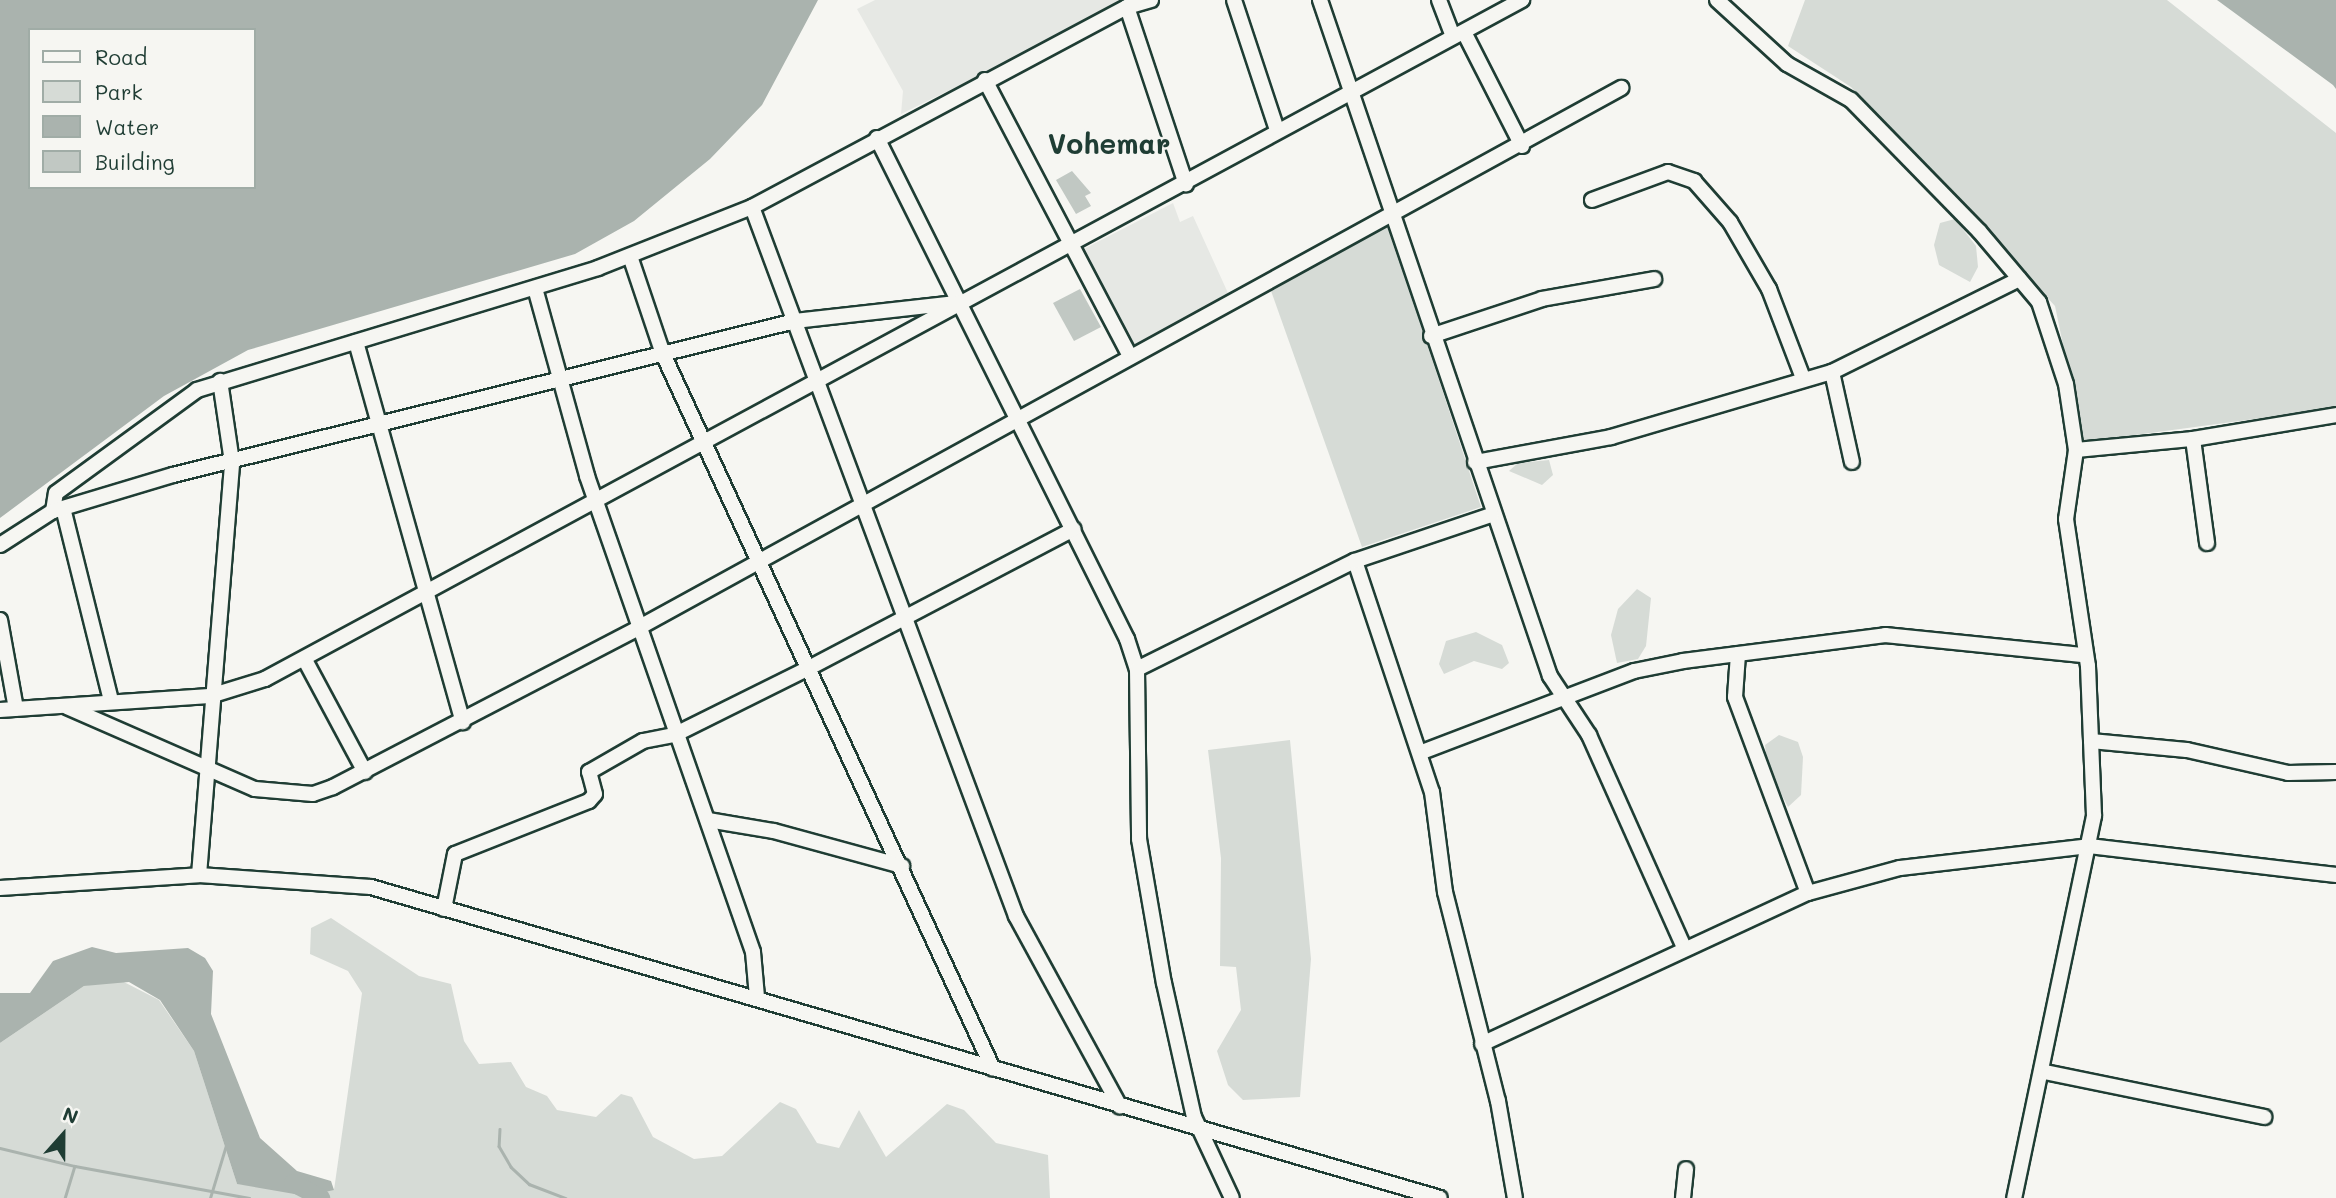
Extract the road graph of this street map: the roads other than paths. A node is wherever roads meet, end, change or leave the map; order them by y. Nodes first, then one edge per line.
1 (1152, 0) edge
2 (1234, 0) edge
3 (1320, 0) edge
4 (1439, 0) edge
5 (1522, 0) edge
6 (1717, 0) edge
7 (1127, 7) junction
8 (1459, 34) junction
9 (985, 80) junction
10 (1621, 88) dead end
11 (1350, 91) junction
12 (1277, 130) junction
13 (877, 138) junction
14 (1522, 146) junction
15 (1186, 184) junction
16 (1592, 200) dead end
17 (752, 207) junction
18 (1389, 213) junction
19 (1070, 248) junction
20 (630, 256) junction
21 (1654, 279) dead end
22 (2019, 279) junction
23 (535, 288) junction
24 (958, 304) junction
25 (795, 321) junction
26 (1432, 336) junction
27 (356, 342) junction
28 (663, 354) junction
29 (1130, 356) junction
30 (1832, 372) junction
31 (1802, 378) junction
32 (562, 379) junction
33 (220, 381) junction
34 (816, 385) junction
35 (2336, 415) edge
36 (1015, 418) junction
37 (376, 426) junction
38 (2193, 439) junction
39 (706, 443) junction
40 (2076, 450) junction
41 (232, 462) junction
42 (1475, 462) junction
43 (1852, 462) dead end
44 (598, 500) junction
45 (865, 501) junction
46 (59, 512) junction
47 (1491, 515) junction
48 (1074, 529) junction
49 (2207, 543) dead end
50 (0, 545) edge
51 (758, 561) junction
52 (1355, 561) junction
53 (426, 593) junction
54 (902, 614) junction
55 (0, 620) edge
56 (638, 628) junction
57 (1738, 654) junction
58 (2082, 655) junction
59 (305, 660) junction
60 (807, 669) junction
61 (1137, 669) junction
62 (210, 696) junction
63 (1564, 697) junction
64 (111, 700) junction
65 (67, 707) junction
66 (16, 709) junction
67 (0, 710) edge
68 (463, 722) junction
69 (674, 735) junction
70 (2091, 741) junction
71 (1422, 752) junction
72 (208, 769) junction
73 (365, 772) junction
74 (2336, 772) edge
75 (708, 820) junction
76 (2089, 846) junction
77 (902, 866) junction
78 (199, 875) junction
79 (2336, 875) edge
80 (0, 888) edge
81 (1808, 892) junction
82 (444, 909) junction
83 (1684, 947) junction
84 (757, 997) junction
85 (1482, 1044) junction
86 (993, 1069) junction
87 (2045, 1072) junction
88 (1120, 1107) junction
89 (2264, 1117) dead end
90 (1206, 1132) junction
91 (1686, 1169) dead end
92 (1232, 1198) edge
93 (1440, 1198) edge
94 (1515, 1198) edge
95 (1683, 1198) edge
96 (2014, 1198) edge

1 - 7 street
2 - 12 street
3 - 11 street
4 - 8 street
5 - 8 street
6 - 22 street
7 - 9 street
7 - 15 street
8 - 11 street
8 - 14 street
9 - 13 street
9 - 19 street
10 - 14 street
11 - 12 street
11 - 18 street
12 - 15 street
13 - 17 street
13 - 24 street
14 - 18 street
15 - 19 street
16 - 31 street
17 - 20 street
17 - 25 street
18 - 26 street
18 - 29 street
19 - 24 street
19 - 29 street
20 - 23 street
20 - 28 street
21 - 26 street
22 - 30 street
22 - 40 street
23 - 27 street
23 - 32 street
24 - 25 street
24 - 34 street
24 - 36 street
25 - 28 street
25 - 34 street
26 - 42 street
27 - 33 street
27 - 37 street
28 - 32 street
28 - 39 street
29 - 36 street
30 - 31 street
30 - 43 street
31 - 42 street
32 - 37 street
32 - 44 street
33 - 41 street
33 - 46 street
34 - 39 street
34 - 45 street
35 - 38 street
36 - 45 street
36 - 48 street
37 - 41 street
37 - 53 street
38 - 40 street
38 - 49 street
39 - 44 street
39 - 51 street
40 - 58 street
41 - 46 street
41 - 62 street
42 - 47 street
44 - 53 street
44 - 56 street
45 - 51 street
45 - 54 street
46 - 50 street
46 - 64 street
47 - 52 street
47 - 63 street
48 - 54 street
48 - 61 street
51 - 56 street
51 - 60 street
52 - 61 street
52 - 71 street
53 - 59 street
53 - 68 street
54 - 60 street
54 - 88 street
55 - 66 street
56 - 68 street
56 - 69 street
57 - 58 street
57 - 63 street
57 - 81 street
58 - 70 street
59 - 62 street
59 - 73 street
60 - 69 street
60 - 77 street
61 - 90 street
62 - 64 street
62 - 72 street
63 - 71 street
63 - 83 street
64 - 65 street
65 - 66 street
65 - 72 street
66 - 67 street
68 - 73 street
69 - 75 street
69 - 82 street
70 - 74 street
70 - 76 street
71 - 85 street
72 - 73 street
72 - 78 street
75 - 77 street
75 - 84 street
76 - 79 street
76 - 81 street
76 - 87 street
77 - 86 street
78 - 80 street
78 - 82 street
81 - 83 street
82 - 84 street
83 - 85 street
84 - 86 street
85 - 94 street
86 - 88 street
87 - 89 street
87 - 96 street
88 - 90 street
90 - 92 street
90 - 93 street
91 - 95 street

